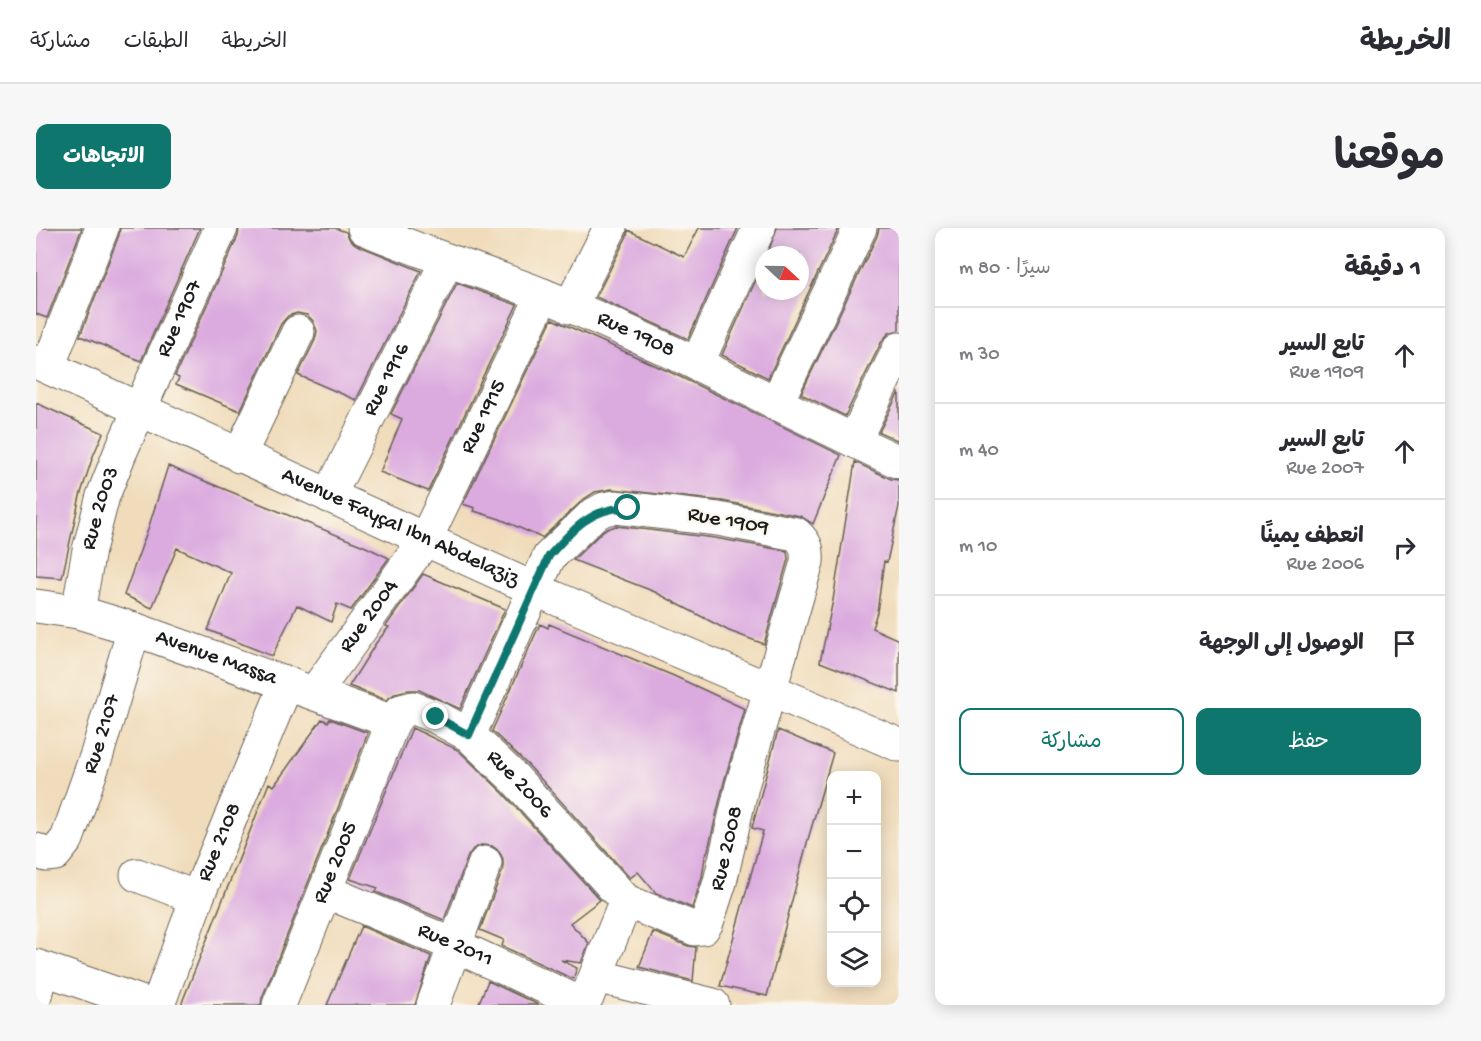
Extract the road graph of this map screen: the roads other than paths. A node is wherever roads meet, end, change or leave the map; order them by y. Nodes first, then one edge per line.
1 (102, 228) edge
2 (221, 228) edge
3 (610, 228) edge
4 (759, 228) edge
5 (860, 228) edge
6 (371, 230) edge
7 (447, 261) junction
8 (556, 301) junction
9 (298, 332) dead end
10 (899, 349) edge
11 (42, 364) edge
12 (697, 364) junction
13 (776, 404) junction
14 (140, 411) junction
15 (854, 441) junction
16 (239, 456) junction
17 (899, 462) edge
18 (328, 496) junction
19 (425, 540) junction
20 (534, 589) junction
21 (36, 606) edge
22 (78, 612) junction
23 (135, 628) junction
24 (301, 688) junction
25 (768, 689) junction
26 (393, 722) junction
27 (469, 735) junction
28 (899, 745) edge
29 (36, 850) edge
30 (485, 863) dead end
31 (137, 875) dead end
32 (326, 891) junction
33 (197, 898) junction
34 (626, 901) junction
35 (454, 945) junction
36 (38, 977) edge
37 (588, 995) edge
38 (149, 1005) edge
39 (158, 1005) edge
40 (279, 1005) edge
41 (433, 1005) edge
42 (713, 1005) edge

1 - 11 street
2 - 14 street, Rue 1907
3 - 8 street, Rue 1915
4 - 12 street
5 - 13 street
6 - 7 street, Rue 1908
7 - 8 street, Rue 1908
7 - 18 street, Rue 1916
8 - 12 street, Rue 1908
8 - 19 street, Rue 1915
9 - 16 street
10 - 15 street
11 - 14 street, Avenue Fayçal Ibn Abdelaziz
12 - 13 street, Rue 1908
13 - 15 street, Rue 1908
14 - 16 street, Avenue Fayçal Ibn Abdelaziz
14 - 22 street, Rue 2003
15 - 17 street, Rue 1908
16 - 18 street, Avenue Fayçal Ibn Abdelaziz
18 - 19 street, Avenue Fayçal Ibn Abdelaziz
19 - 20 street, Avenue Fayçal Ibn Abdelaziz
19 - 24 street, Rue 2004
20 - 25 street, Avenue Fayçal Ibn Abdelaziz
20 - 25 street, Rue 1909
20 - 27 street, Rue 1909
21 - 22 street, Avenue Massa
22 - 23 street, Avenue Massa
23 - 24 street, Avenue Massa
23 - 29 street, Rue 2107
24 - 26 street, Avenue Massa
24 - 33 street, Rue 2108
25 - 28 street, Avenue Fayçal Ibn Abdelaziz
25 - 34 street, Rue 2008
26 - 27 street, Rue 2006
26 - 32 street, Rue 2005
27 - 34 street, Rue 2006
30 - 35 street
31 - 33 street
32 - 35 street, Rue 2011
32 - 40 street, Rue 2005
33 - 39 street, Rue 2108
34 - 37 street
35 - 37 street, Rue 2011
35 - 41 street
36 - 38 street
37 - 42 street, Rue 2011

